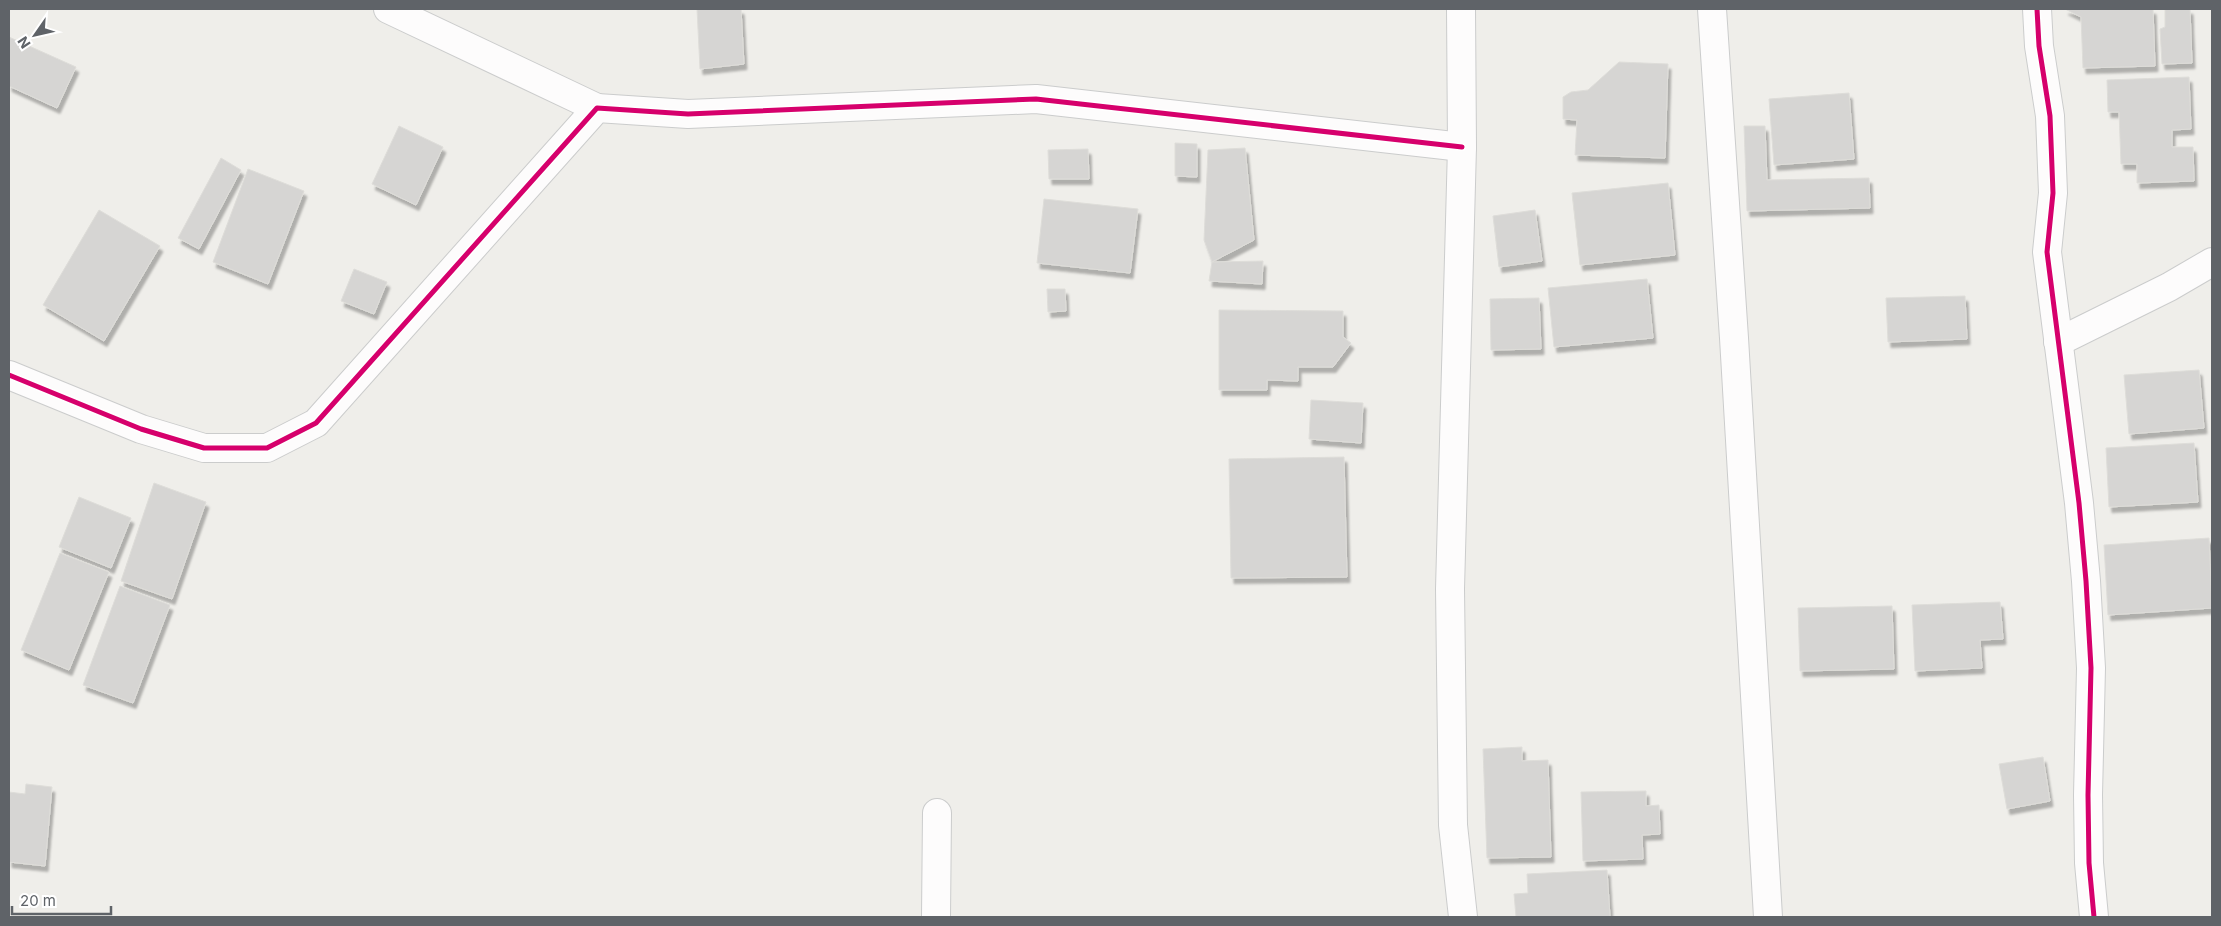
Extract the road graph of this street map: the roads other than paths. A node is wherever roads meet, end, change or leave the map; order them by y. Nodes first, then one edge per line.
1 (388, 9) edge
2 (1461, 9) edge
3 (1712, 9) edge
4 (2037, 9) edge
5 (597, 108) junction
6 (1462, 147) junction
7 (2212, 262) edge
8 (2058, 342) junction
9 (9, 375) edge
10 (937, 814) dead end
11 (936, 917) edge
12 (1463, 917) edge
13 (1768, 917) edge
14 (2094, 917) edge

1 - 5 street
2 - 6 street
3 - 13 street
4 - 8 street
5 - 6 street
5 - 9 street
6 - 12 street
7 - 8 street
8 - 14 street
10 - 11 street

